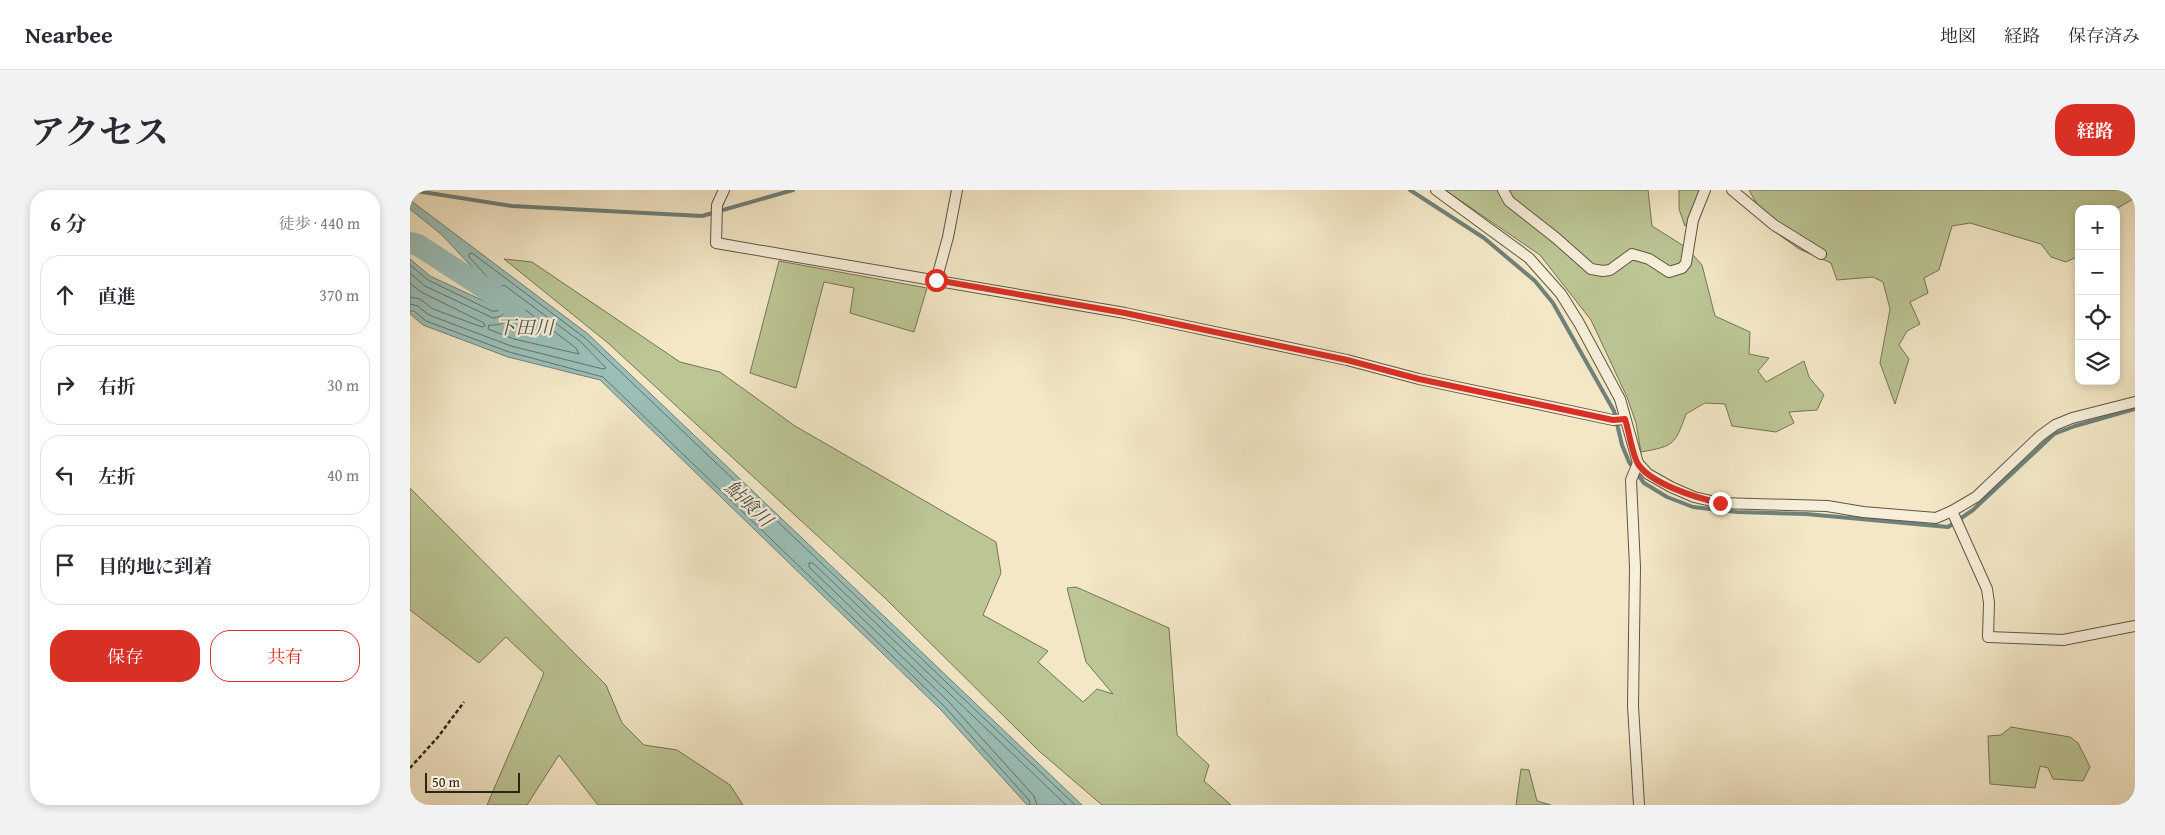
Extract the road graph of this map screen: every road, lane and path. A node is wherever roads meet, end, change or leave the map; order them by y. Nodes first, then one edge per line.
1 (724, 190) edge
2 (957, 190) edge
3 (1436, 190) edge
4 (1503, 190) edge
5 (1705, 190) edge
6 (1732, 190) edge
7 (1821, 254) dead end
8 (936, 280) junction
9 (2135, 402) edge
10 (1619, 420) junction
11 (1635, 467) junction
12 (1953, 514) junction
13 (2135, 626) edge
14 (464, 702) dead end
15 (410, 768) edge
16 (1639, 805) edge

1 - 8 street
2 - 8 street
3 - 10 street
4 - 5 street
6 - 7 street
8 - 10 street
9 - 12 street
10 - 11 street
11 - 12 street
11 - 16 street
12 - 13 street
14 - 15 path

